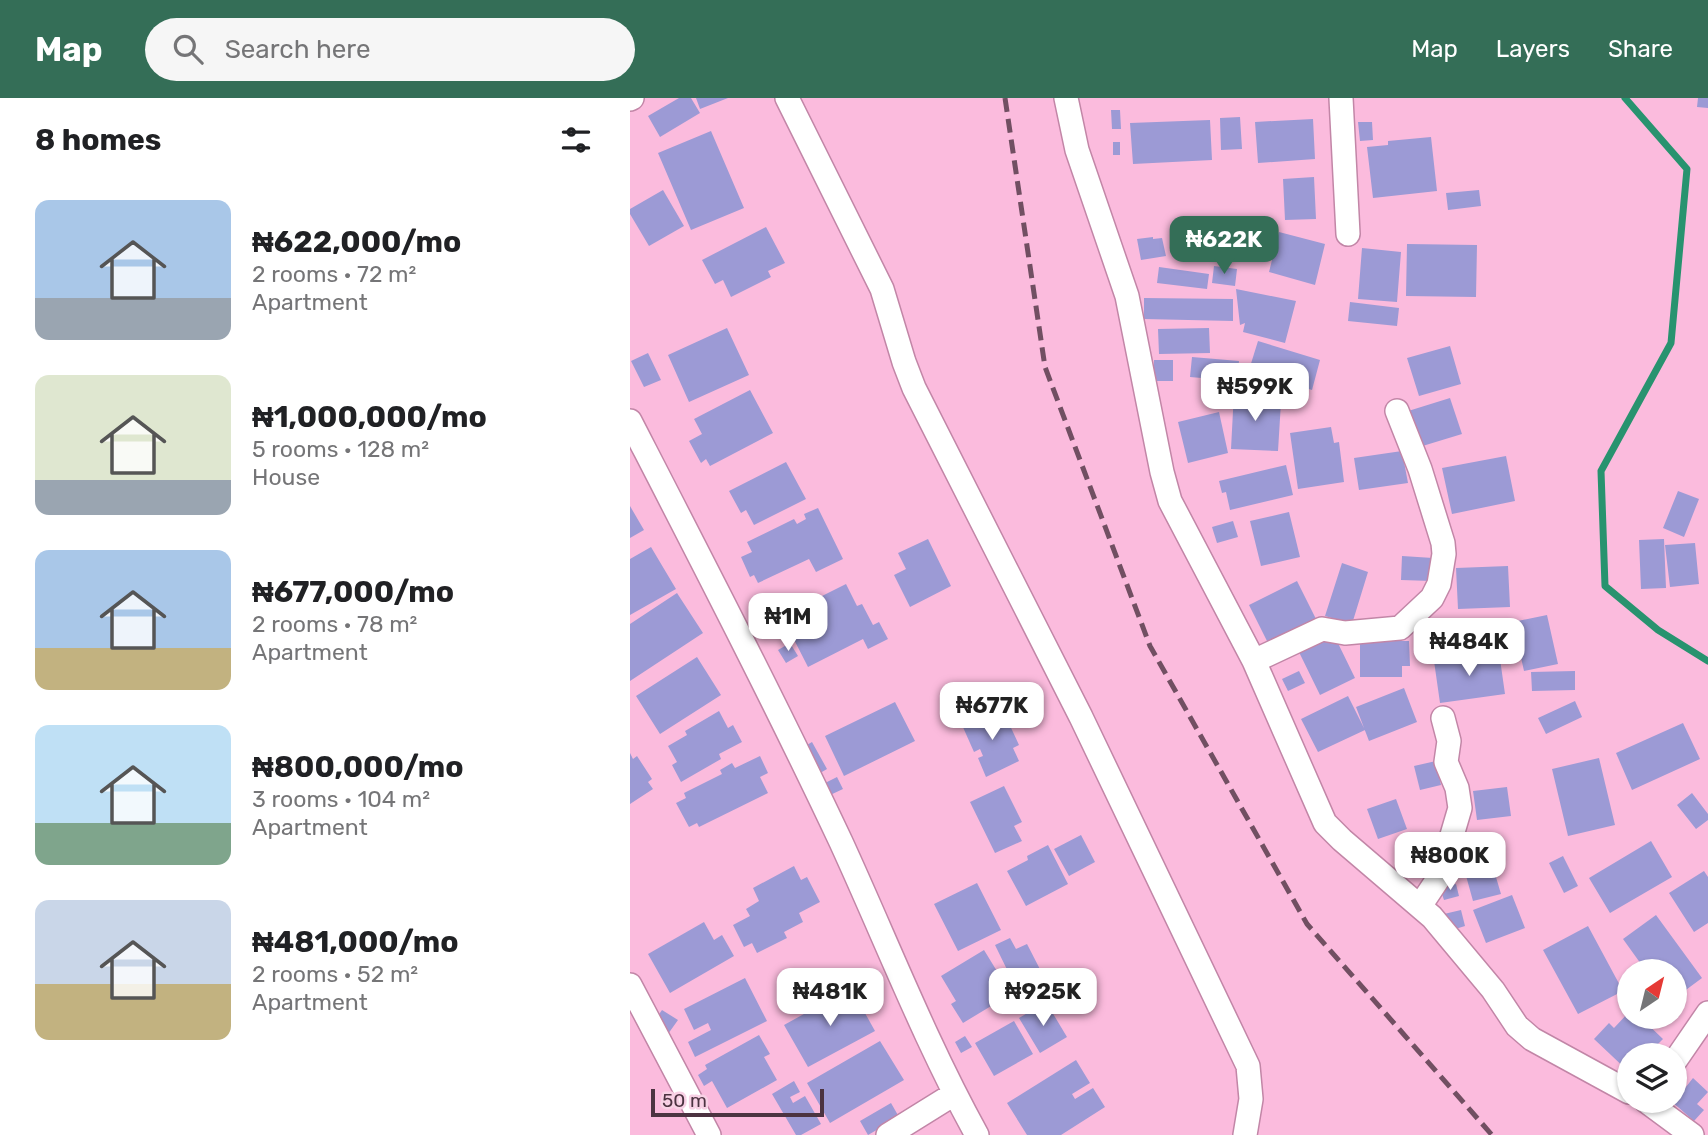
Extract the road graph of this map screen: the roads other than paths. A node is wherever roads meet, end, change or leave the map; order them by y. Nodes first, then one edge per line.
1 (787, 98) edge
2 (1066, 98) edge
3 (1341, 98) edge
4 (1349, 234) dead end
5 (1397, 411) dead end
6 (630, 421) edge
7 (1254, 661) junction
8 (1443, 718) dead end
9 (1420, 906) junction
10 (630, 985) edge
11 (1708, 1013) edge
12 (1687, 1044) edge
13 (1617, 1085) edge
14 (954, 1094) junction
15 (1663, 1113) edge
16 (709, 1135) edge
17 (888, 1135) edge
18 (977, 1135) edge
19 (1245, 1135) edge
20 (1692, 1135) edge

1 - 19 street
2 - 7 street
3 - 4 street
5 - 7 street
6 - 14 street
7 - 9 street
8 - 9 street
9 - 13 street
10 - 16 street
11 - 12 street
14 - 17 street
14 - 18 street
15 - 20 street

